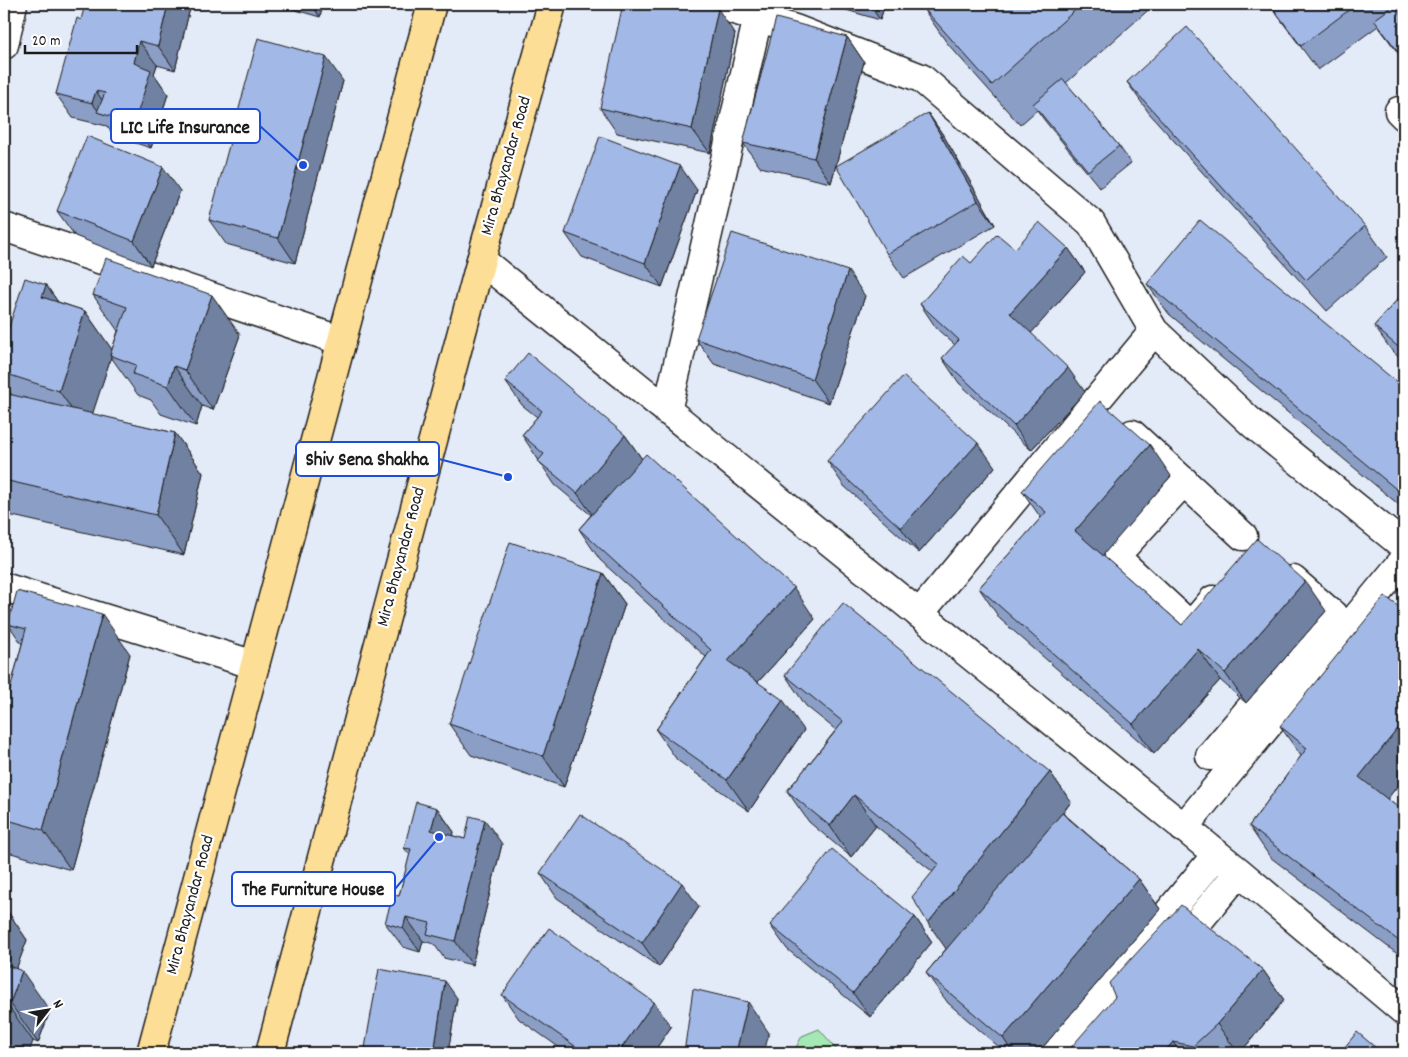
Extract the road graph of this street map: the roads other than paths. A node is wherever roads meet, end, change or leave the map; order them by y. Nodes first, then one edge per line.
1 (13, 4) edge
2 (432, 4) edge
3 (552, 4) edge
4 (715, 4) edge
5 (759, 10) edge
6 (4, 45) edge
7 (4, 227) edge
8 (481, 260) junction
9 (1154, 330) junction
10 (342, 341) junction
11 (1095, 402) junction
12 (666, 411) junction
13 (1184, 481) junction
14 (1404, 546) edge
15 (1404, 560) edge
16 (1227, 582) edge
17 (4, 587) edge
18 (919, 614) junction
19 (1339, 621) junction
20 (255, 665) junction
21 (1210, 756) dead end
22 (1183, 828) junction
23 (1216, 854) junction
24 (1239, 872) junction
25 (1162, 964) edge
26 (1404, 1011) edge
27 (151, 1053) edge
28 (270, 1053) edge
29 (1052, 1053) edge

1 - 6 street
2 - 10 main road, Mira Bhayandar Road
3 - 8 main road, Mira Bhayandar Road
4 - 5 street
5 - 9 street
5 - 12 street
7 - 10 street
8 - 12 street
8 - 28 main road, Mira Bhayandar Road
9 - 11 street
9 - 14 street
10 - 20 main road, Mira Bhayandar Road
11 - 13 street
11 - 18 street
12 - 18 street
13 - 16 street
13 - 19 street
15 - 19 street
17 - 20 street
18 - 22 street
19 - 21 street
19 - 22 street
20 - 27 main road, Mira Bhayandar Road
22 - 23 street
23 - 24 street
23 - 29 street
24 - 25 street
24 - 26 street

